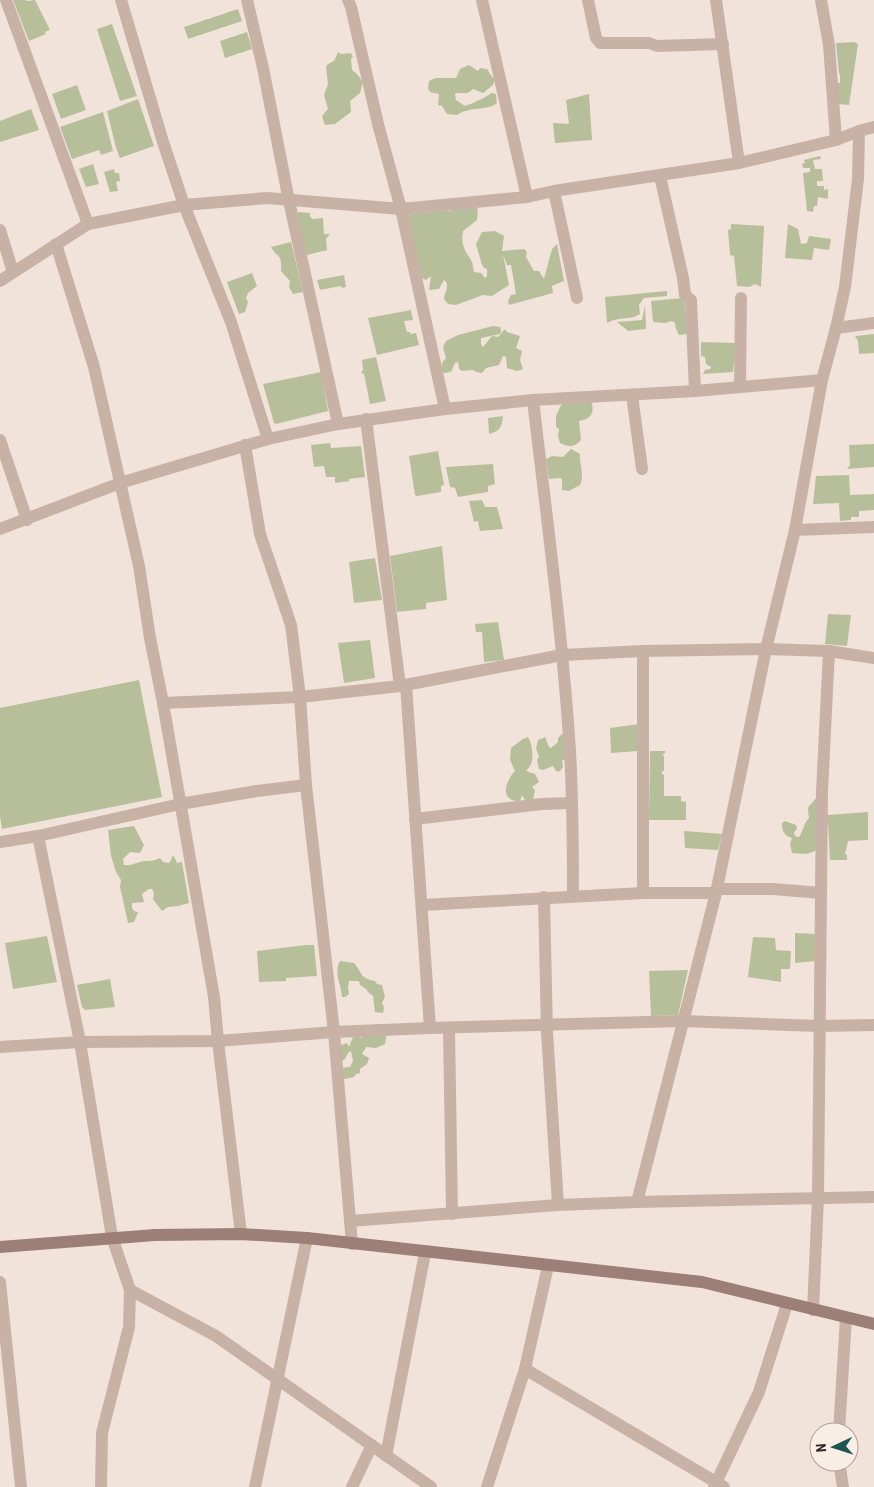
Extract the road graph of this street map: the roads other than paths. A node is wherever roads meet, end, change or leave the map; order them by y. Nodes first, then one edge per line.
1 (6, 0) edge
2 (121, 0) edge
3 (247, 0) edge
4 (348, 0) edge
5 (482, 0) edge
6 (588, 0) edge
7 (716, 0) edge
8 (821, 0) edge
9 (722, 44) junction
10 (874, 127) edge
11 (859, 131) junction
12 (836, 140) junction
13 (739, 162) junction
14 (660, 176) junction
15 (554, 191) junction
16 (527, 197) junction
17 (289, 201) junction
18 (184, 205) junction
19 (400, 208) junction
20 (88, 224) junction
21 (0, 230) edge
22 (56, 244) junction
23 (14, 272) junction
24 (0, 281) edge
25 (577, 298) dead end
26 (741, 298) dead end
27 (874, 323) edge
28 (836, 328) junction
29 (822, 380) junction
30 (740, 386) junction
31 (695, 391) junction
32 (632, 395) junction
33 (533, 400) junction
34 (445, 409) junction
35 (366, 419) junction
36 (338, 424) junction
37 (268, 439) junction
38 (0, 440) edge
39 (245, 445) junction
40 (642, 469) dead end
41 (120, 483) junction
42 (27, 520) junction
43 (874, 527) edge
44 (0, 530) edge
45 (795, 530) junction
46 (766, 649) junction
47 (643, 651) junction
48 (829, 651) junction
49 (562, 656) junction
50 (874, 658) edge
51 (403, 686) junction
52 (300, 697) junction
53 (163, 703) junction
54 (306, 785) junction
55 (572, 803) junction
56 (180, 804) junction
57 (415, 819) junction
58 (38, 836) junction
59 (0, 842) edge
60 (716, 891) junction
61 (644, 893) junction
62 (821, 893) junction
63 (573, 896) junction
64 (544, 897) junction
65 (422, 905) junction
66 (682, 1021) junction
67 (547, 1025) junction
68 (874, 1025) edge
69 (819, 1026) junction
70 (430, 1028) junction
71 (449, 1028) junction
72 (334, 1032) junction
73 (218, 1041) junction
74 (80, 1042) junction
75 (0, 1047) edge
76 (874, 1197) edge
77 (818, 1198) junction
78 (637, 1202) junction
79 (558, 1205) junction
80 (452, 1214) junction
81 (350, 1221) junction
82 (241, 1234) junction
83 (112, 1238) junction
84 (307, 1238) junction
85 (352, 1244) junction
86 (0, 1247) edge
87 (425, 1253) junction
88 (548, 1266) junction
89 (0, 1282) edge
90 (130, 1290) junction
91 (787, 1304) junction
92 (812, 1310) junction
93 (846, 1318) junction
94 (874, 1324) edge
95 (525, 1370) junction
96 (277, 1378) junction
97 (840, 1422) edge
98 (372, 1445) junction
99 (386, 1456) junction
100 (841, 1472) edge
101 (718, 1485) edge
102 (20, 1487) edge
103 (101, 1487) edge
104 (255, 1487) edge
105 (352, 1487) edge
106 (431, 1487) edge
107 (487, 1487) edge
108 (842, 1487) edge

1 - 20 street
2 - 18 street
3 - 17 street
4 - 19 street
5 - 16 street
6 - 9 street
7 - 9 street
8 - 12 street
9 - 13 street
10 - 11 street
11 - 12 street
11 - 28 street
12 - 13 street
13 - 14 street
14 - 15 street
14 - 31 street
15 - 16 street
15 - 25 street
16 - 19 street
17 - 18 street
17 - 19 street
17 - 36 street
18 - 20 street
18 - 37 street
19 - 34 street
20 - 22 street
21 - 23 street
22 - 23 street
22 - 41 street
23 - 24 street
26 - 30 street
27 - 28 street
28 - 29 street
29 - 30 street
29 - 45 street
30 - 31 street
31 - 32 street
32 - 33 street
32 - 40 street
33 - 34 street
33 - 49 street
34 - 35 street
35 - 36 street
35 - 51 street
36 - 37 street
37 - 39 street
38 - 42 street
39 - 41 street
39 - 52 street
41 - 42 street
41 - 53 street
42 - 44 street
43 - 45 street
45 - 46 street
46 - 47 street
46 - 48 street
46 - 60 street
47 - 49 street
47 - 61 street
48 - 50 street
48 - 62 street
49 - 51 street
49 - 55 street
51 - 52 street
51 - 57 street
52 - 53 street
52 - 54 street
53 - 56 street
54 - 56 street
54 - 72 street
55 - 57 street
55 - 63 street
56 - 58 street
56 - 73 street
57 - 65 street
58 - 59 street
58 - 74 street
60 - 61 street
60 - 62 street
60 - 66 street
61 - 63 street
62 - 69 street
63 - 64 street
64 - 65 street
64 - 67 street
65 - 70 street
66 - 67 street
66 - 69 street
66 - 78 street
67 - 71 street
67 - 79 street
68 - 69 street
69 - 77 street
70 - 71 street
70 - 72 street
71 - 80 street
72 - 73 street
72 - 81 street
73 - 74 street
73 - 82 street
74 - 75 street
74 - 83 street
76 - 77 street
77 - 78 street
77 - 92 street
78 - 79 street
79 - 80 street
80 - 81 street
81 - 85 street
82 - 83 street
82 - 84 street
83 - 86 street
83 - 90 street
84 - 85 street
84 - 96 street
85 - 87 street
87 - 88 street
87 - 99 street
88 - 91 street
88 - 95 street
89 - 102 street
90 - 96 street
90 - 103 street
91 - 92 street
91 - 101 street
92 - 93 street
93 - 94 street
93 - 97 street
95 - 101 street
95 - 107 street
96 - 98 street
96 - 104 street
98 - 99 street
98 - 105 street
99 - 106 street
100 - 108 street

